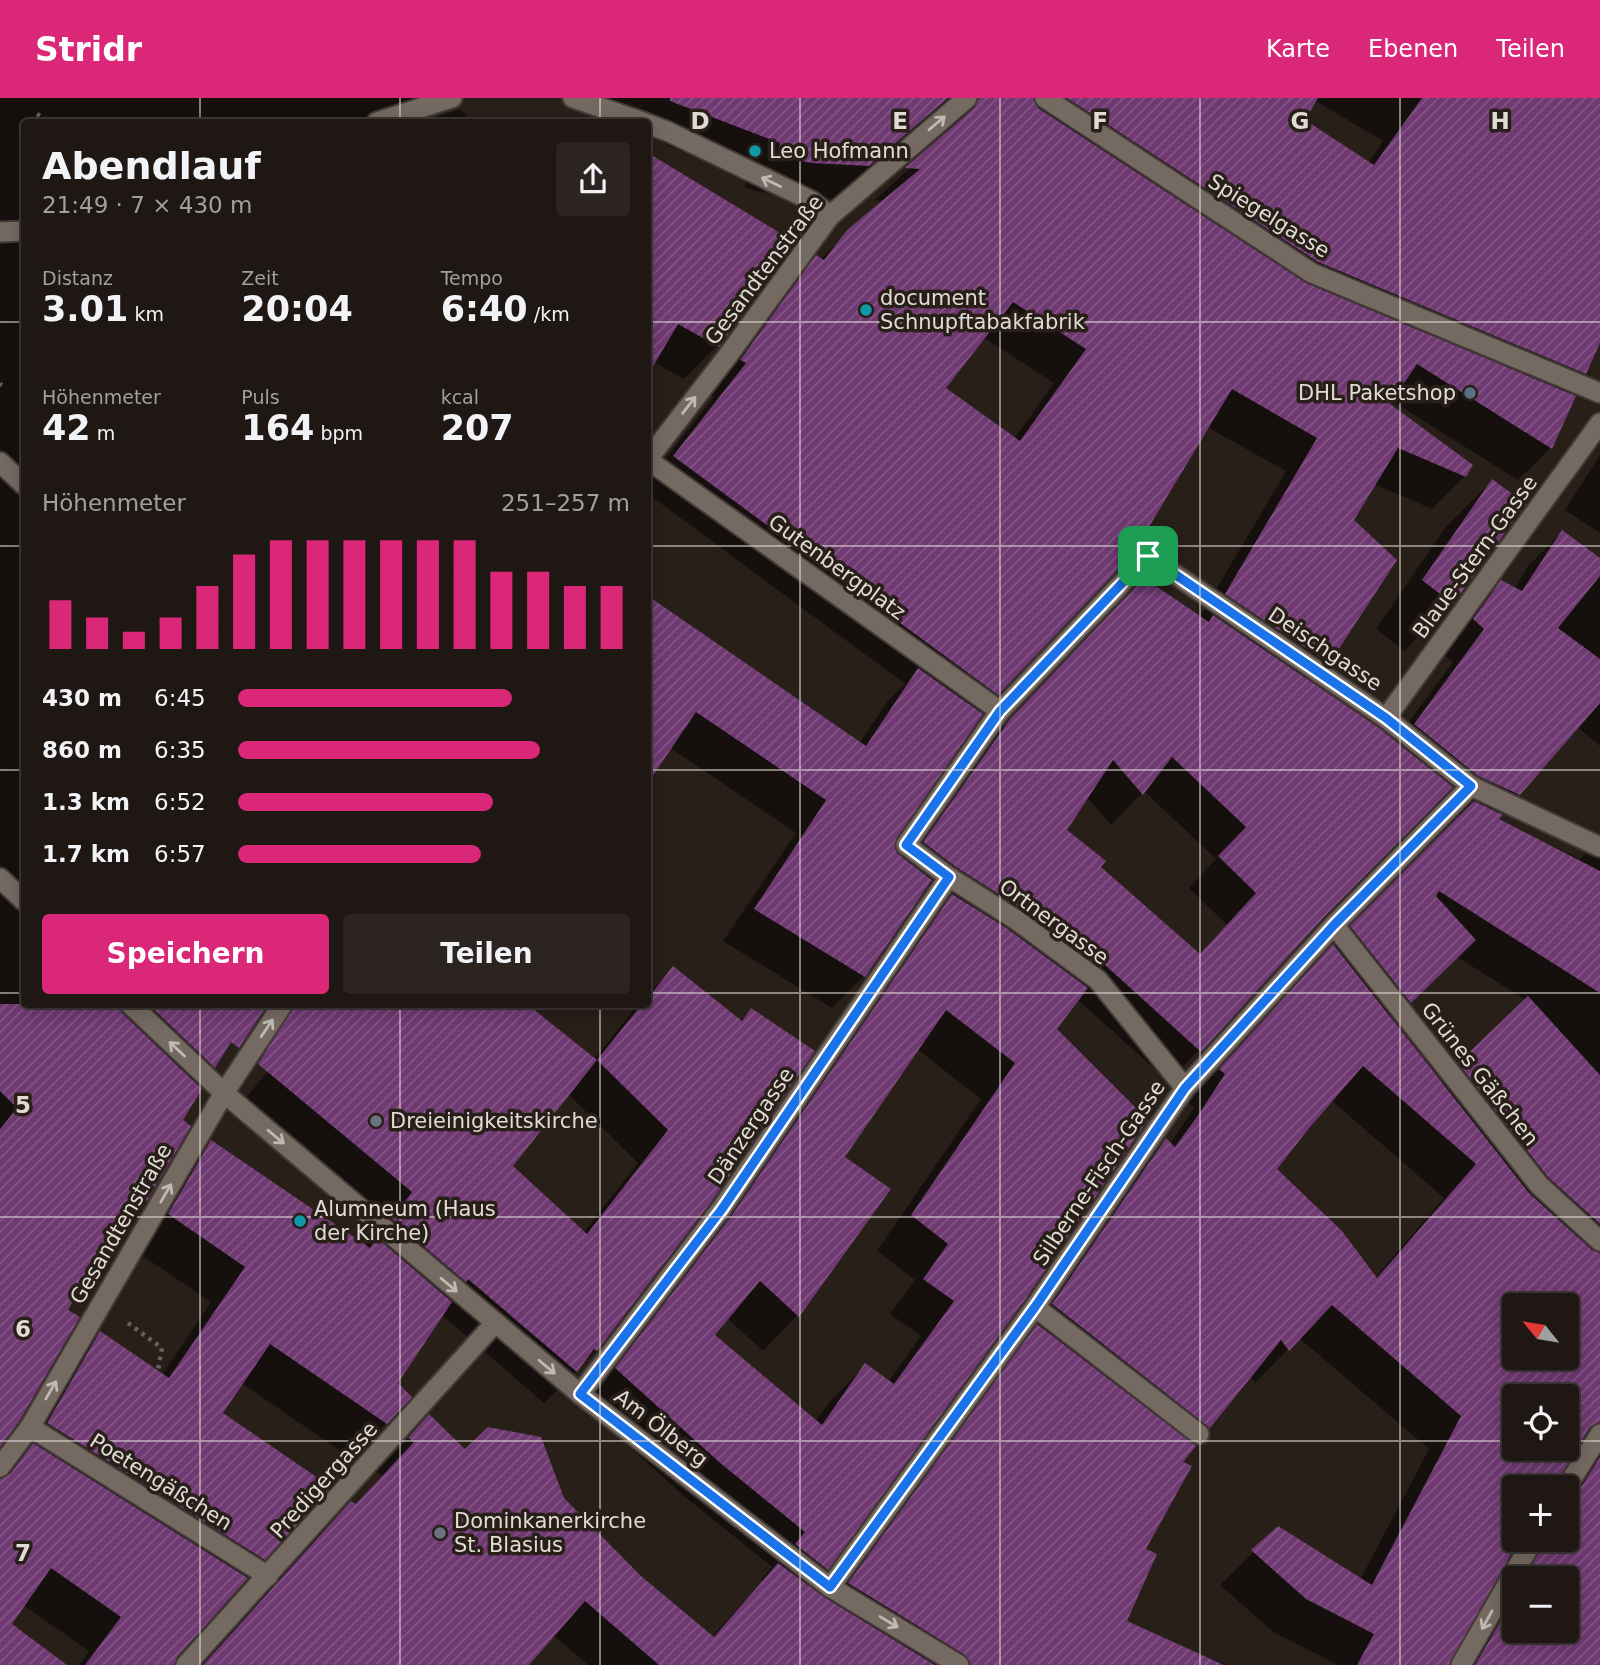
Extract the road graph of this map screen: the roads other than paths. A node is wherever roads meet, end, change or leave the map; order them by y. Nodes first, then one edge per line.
1 (452, 98) edge
2 (573, 98) edge
3 (967, 98) edge
4 (1045, 98) edge
5 (386, 119) edge
6 (633, 119) edge
7 (651, 125) edge
8 (830, 216) junction
9 (21, 231) edge
10 (0, 232) edge
11 (1600, 393) edge
12 (1600, 424) edge
13 (651, 455) edge
14 (651, 461) edge
15 (0, 462) edge
16 (21, 482) edge
17 (1000, 711) junction
18 (1386, 718) junction
19 (1471, 786) junction
20 (1600, 847) edge
21 (0, 877) edge
22 (949, 877) junction
23 (21, 897) edge
24 (1334, 925) junction
25 (134, 1008) edge
26 (280, 1008) edge
27 (1185, 1088) junction
28 (224, 1093) junction
29 (1600, 1241) edge
30 (1035, 1307) junction
31 (495, 1323) junction
32 (580, 1394) junction
33 (30, 1427) junction
34 (1199, 1434) dead end
35 (1600, 1434) edge
36 (0, 1467) edge
37 (1574, 1475) edge
38 (1526, 1552) edge
39 (268, 1576) junction
40 (830, 1587) junction
41 (186, 1665) edge
42 (959, 1665) edge
43 (1461, 1665) edge

1 - 5 street
2 - 6 street
8 -> 3 street, Gesandtenstraße
4 - 11 street, Spiegelgasse
8 -> 7 street
13 -> 8 street, Gesandtenstraße
9 - 10 street
12 - 18 street, Blaue-Stern-Gasse
14 - 17 street, Gutenbergplatz
15 - 16 street
17 - 18 street, Deischgasse
17 - 22 street, Ortnergasse
18 - 19 street, Deischgasse
19 - 20 street, Deischgasse
19 - 24 street, Silberne-Fisch-Gasse
21 - 23 street
22 - 27 street, Ortnergasse
22 - 32 street, Dänzergasse
24 - 27 street, Silberne-Fisch-Gasse
24 - 29 street, Grünes Gäßchen
28 -> 25 street, Am Ölberg
28 -> 26 street, Gesandtenstraße
27 - 30 street, Silberne-Fisch-Gasse
28 -> 31 street, Am Ölberg
33 -> 28 street, Gesandtenstraße
30 - 34 street
30 - 40 street, Silberne-Fisch-Gasse
31 -> 32 street, Am Ölberg
31 - 39 street, Predigergasse
32 - 40 street, Am Ölberg
33 - 36 street, Gesandtenstraße
33 - 39 street, Poetengäßchen
35 - 37 street
38 -> 43 street
39 - 41 street, Predigergasse
40 -> 42 street, Am Ölberg

